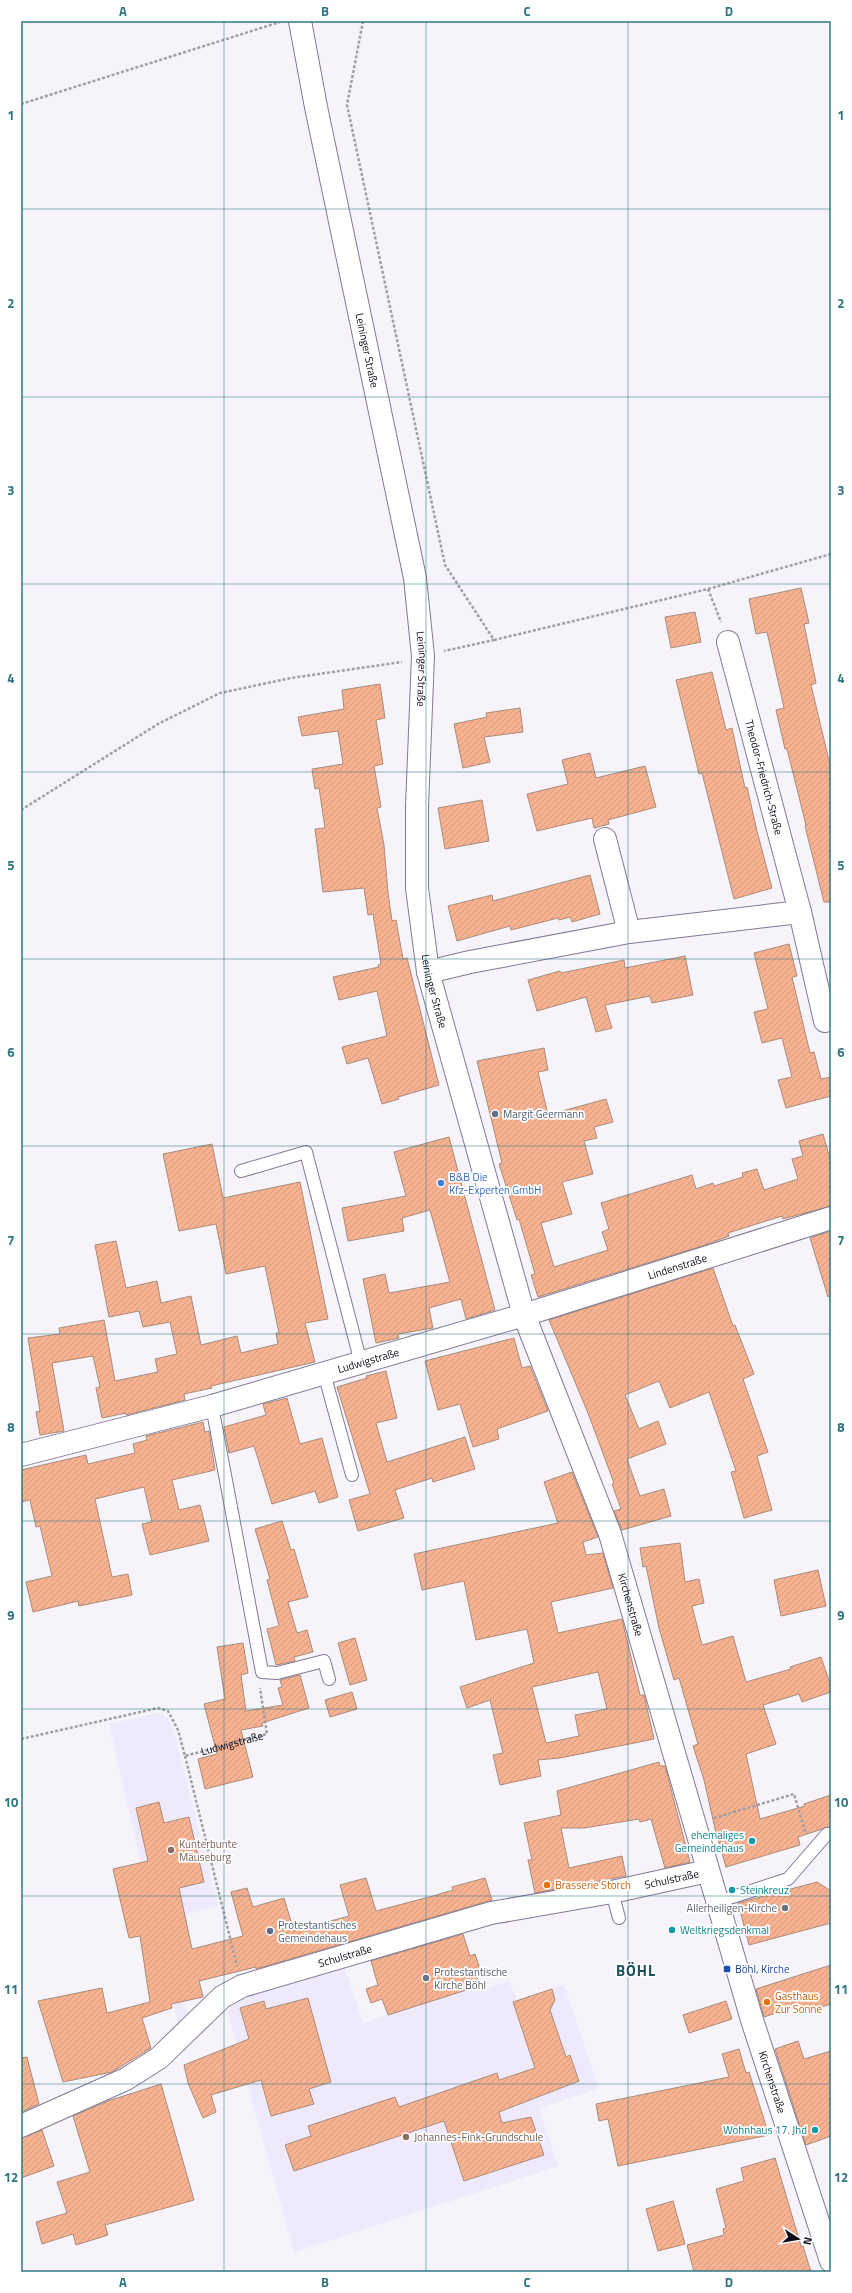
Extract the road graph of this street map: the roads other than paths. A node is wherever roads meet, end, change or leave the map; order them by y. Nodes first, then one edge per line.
1 (300, 21) edge
2 (728, 642) road end
3 (605, 839) dead end
4 (800, 912) junction
5 (629, 932) junction
6 (428, 972) junction
7 (825, 1021) dead end
8 (241, 1172) dead end
9 (831, 1218) edge
10 (524, 1315) junction
11 (361, 1362) junction
12 (324, 1373) junction
13 (212, 1406) junction
14 (21, 1455) edge
15 (352, 1475) dead end
16 (329, 1679) dead end
17 (827, 1834) dead end
18 (708, 1871) junction
19 (612, 1892) junction
20 (717, 1902) junction
21 (619, 1918) dead end
22 (21, 2126) edge
23 (831, 2261) edge

1 - 6 street, Leininger Straße
2 - 4 street, Theodor-Friedrich-Straße
3 - 5 street
4 - 5 street
4 - 7 street, Theodor-Friedrich-Straße
5 - 6 street
6 - 10 street, Leininger Straße
8 - 11 lane
9 - 10 street, Lindenstraße
10 - 11 street, Ludwigstraße
10 - 18 street, Kirchenstraße
11 - 12 street, Ludwigstraße
12 - 13 street, Ludwigstraße
12 - 15 lane
13 - 14 street, Ludwigstraße
13 - 16 lane
17 - 20 lane
18 - 19 street, Schulstraße
18 - 20 street, Kirchenstraße
19 - 21 lane
19 - 22 street, Schulstraße
20 - 23 street, Kirchenstraße

